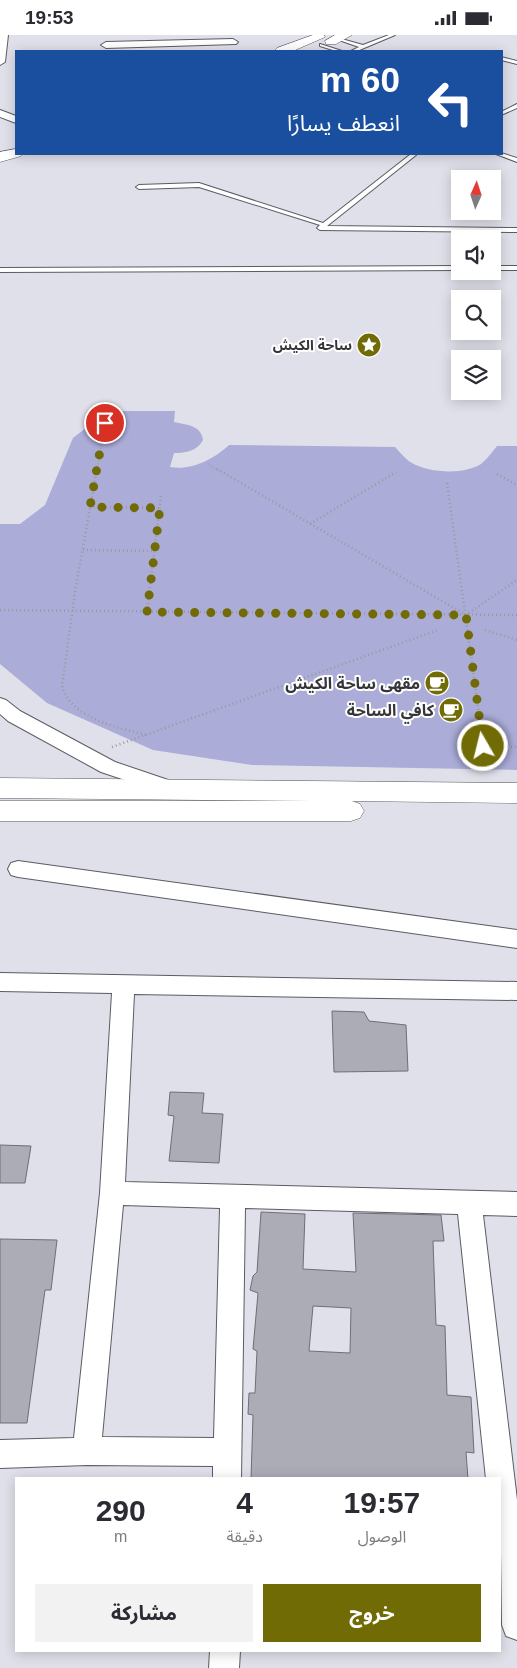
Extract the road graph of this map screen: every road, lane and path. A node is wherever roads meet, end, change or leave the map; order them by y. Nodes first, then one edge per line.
1 (3, 35) edge
2 (393, 35) edge
3 (329, 40) edge
4 (233, 42) dead end
5 (106, 44) edge
6 (364, 47) junction
7 (276, 48) edge
8 (308, 50) edge
9 (356, 50) edge
10 (0, 59) edge
11 (503, 59) edge
12 (517, 63) edge
13 (517, 106) edge
14 (0, 113) edge
15 (503, 113) edge
16 (15, 120) edge
17 (15, 144) edge
18 (4, 155) edge
19 (413, 155) dead end
20 (502, 155) edge
21 (517, 160) edge
22 (139, 187) dead end
23 (325, 225) junction
24 (517, 230) edge
25 (451, 268) edge
26 (501, 268) edge
27 (517, 268) edge
28 (0, 270) edge
29 (105, 423) dead end
30 (208, 464) dead end
31 (396, 472) dead end
32 (497, 474) dead end
33 (447, 483) dead end
34 (517, 485) edge
35 (161, 495) dead end
36 (90, 507) junction
37 (160, 508) junction
38 (310, 523) junction
39 (83, 550) junction
40 (154, 551) junction
41 (517, 580) edge
42 (0, 610) edge
43 (72, 611) junction
44 (147, 612) junction
45 (466, 615) junction
46 (517, 615) edge
47 (438, 630) dead end
48 (486, 630) dead end
49 (517, 640) edge
50 (0, 704) edge
51 (147, 735) junction
52 (483, 746) junction
53 (517, 747) edge
54 (88, 756) junction
55 (176, 791) junction
56 (490, 793) junction
57 (517, 793) edge
58 (1, 800) edge
59 (517, 812) edge
60 (18, 869) dead end
61 (517, 939) edge
62 (0, 982) edge
63 (124, 983) junction
64 (517, 991) edge
65 (112, 1193) junction
66 (234, 1196) junction
67 (469, 1202) junction
68 (517, 1204) edge
69 (87, 1451) junction
70 (0, 1454) edge
71 (508, 1461) edge
72 (228, 1465) edge
73 (517, 1625) edge
74 (224, 1652) edge
75 (224, 1668) edge

1 - 10 street
2 - 6 lane
3 - 6 lane
3 - 7 main road
3 - 8 main road
4 - 5 street
6 - 9 lane
11 - 12 lane
13 - 15 lane
14 - 16 street
17 - 18 main road
19 - 23 lane
20 - 21 lane
22 - 23 lane
23 - 24 lane
25 - 28 lane
26 - 27 lane
29 - 36 path
30 - 38 path
31 - 38 path
32 - 34 path
33 - 45 path
35 - 37 path
36 - 37 path
36 - 39 path
37 - 40 path
38 - 45 path
39 - 40 path
39 - 43 path
40 - 44 path
41 - 45 path
42 - 43 path
43 - 44 path
43 - 51 path
44 - 45 path
45 - 46 path
45 - 52 path
47 - 51 path
48 - 49 path
50 - 54 street
51 - 54 path
52 - 53 path
52 - 56 path
54 - 55 street
55 - 56 main road
55 - 58 main road
56 - 57 main road
58 - 59 main road
60 - 61 street
62 - 63 street
63 - 64 street
63 - 65 street
65 - 66 street
65 - 69 street
66 - 67 street
66 - 72 street
67 - 68 street
67 - 71 street
69 - 70 street
69 - 72 street
71 - 73 street
74 - 75 street

